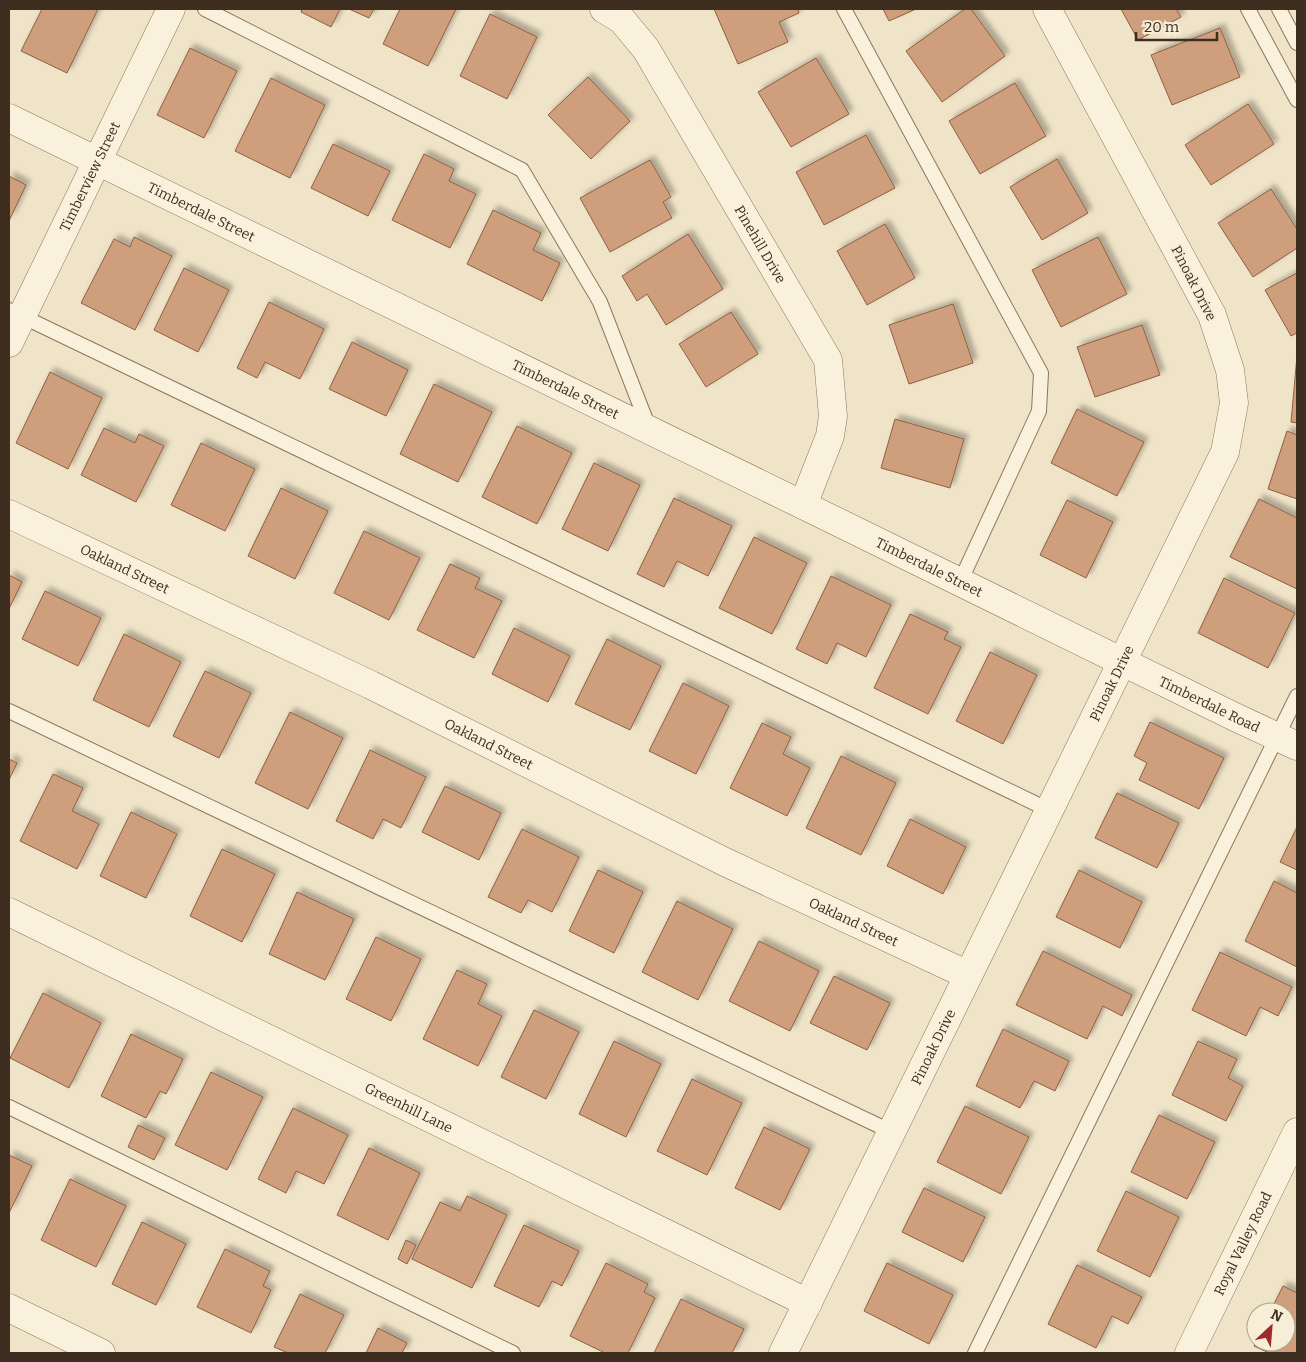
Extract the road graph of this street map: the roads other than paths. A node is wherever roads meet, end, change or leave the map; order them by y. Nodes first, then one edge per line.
1 (171, 9) edge
2 (205, 9) edge
3 (604, 9) edge
4 (844, 9) edge
5 (1047, 9) edge
6 (1248, 9) edge
7 (1279, 9) edge
8 (1297, 43) edge
9 (1297, 100) edge
10 (9, 118) edge
11 (97, 160) junction
12 (15, 313) edge
13 (9, 343) edge
14 (649, 430) junction
15 (803, 505) junction
16 (9, 514) edge
17 (960, 582) junction
18 (1122, 662) junction
19 (1297, 696) edge
20 (9, 711) edge
21 (1288, 742) edge
22 (1049, 810) junction
23 (9, 912) edge
24 (968, 975) junction
25 (9, 1107) edge
26 (892, 1132) junction
27 (1297, 1132) edge
28 (808, 1303) junction
29 (9, 1308) edge
30 (101, 1353) edge
31 (513, 1353) edge
32 (783, 1353) edge
33 (975, 1353) edge
34 (1189, 1353) edge

1 - 11 street, Timberview Street
2 - 14 lane
3 - 15 street, Pinehill Drive
4 - 17 lane
5 - 18 street, Pinoak Drive
6 - 9 lane
7 - 8 lane
10 - 11 street, Timberdale Street
11 - 12 street, Timberview Street
11 - 14 street, Timberdale Street
12 - 13 street, Timberview Street
12 - 22 lane
14 - 15 street, Timberdale Street
15 - 17 street, Timberdale Street
16 - 24 street, Oakland Street
17 - 18 street, Timberdale Street
18 - 21 street, Timberdale Road
18 - 22 street, Pinoak Drive
19 - 21 lane
20 - 26 lane
21 - 33 lane
22 - 24 street, Pinoak Drive
23 - 28 street, Greenhill Lane
24 - 26 street, Pinoak Drive
25 - 31 lane
26 - 28 street, Pinoak Drive
27 - 34 street, Royal Valley Road
28 - 32 street, Pinoak Drive
29 - 30 street

